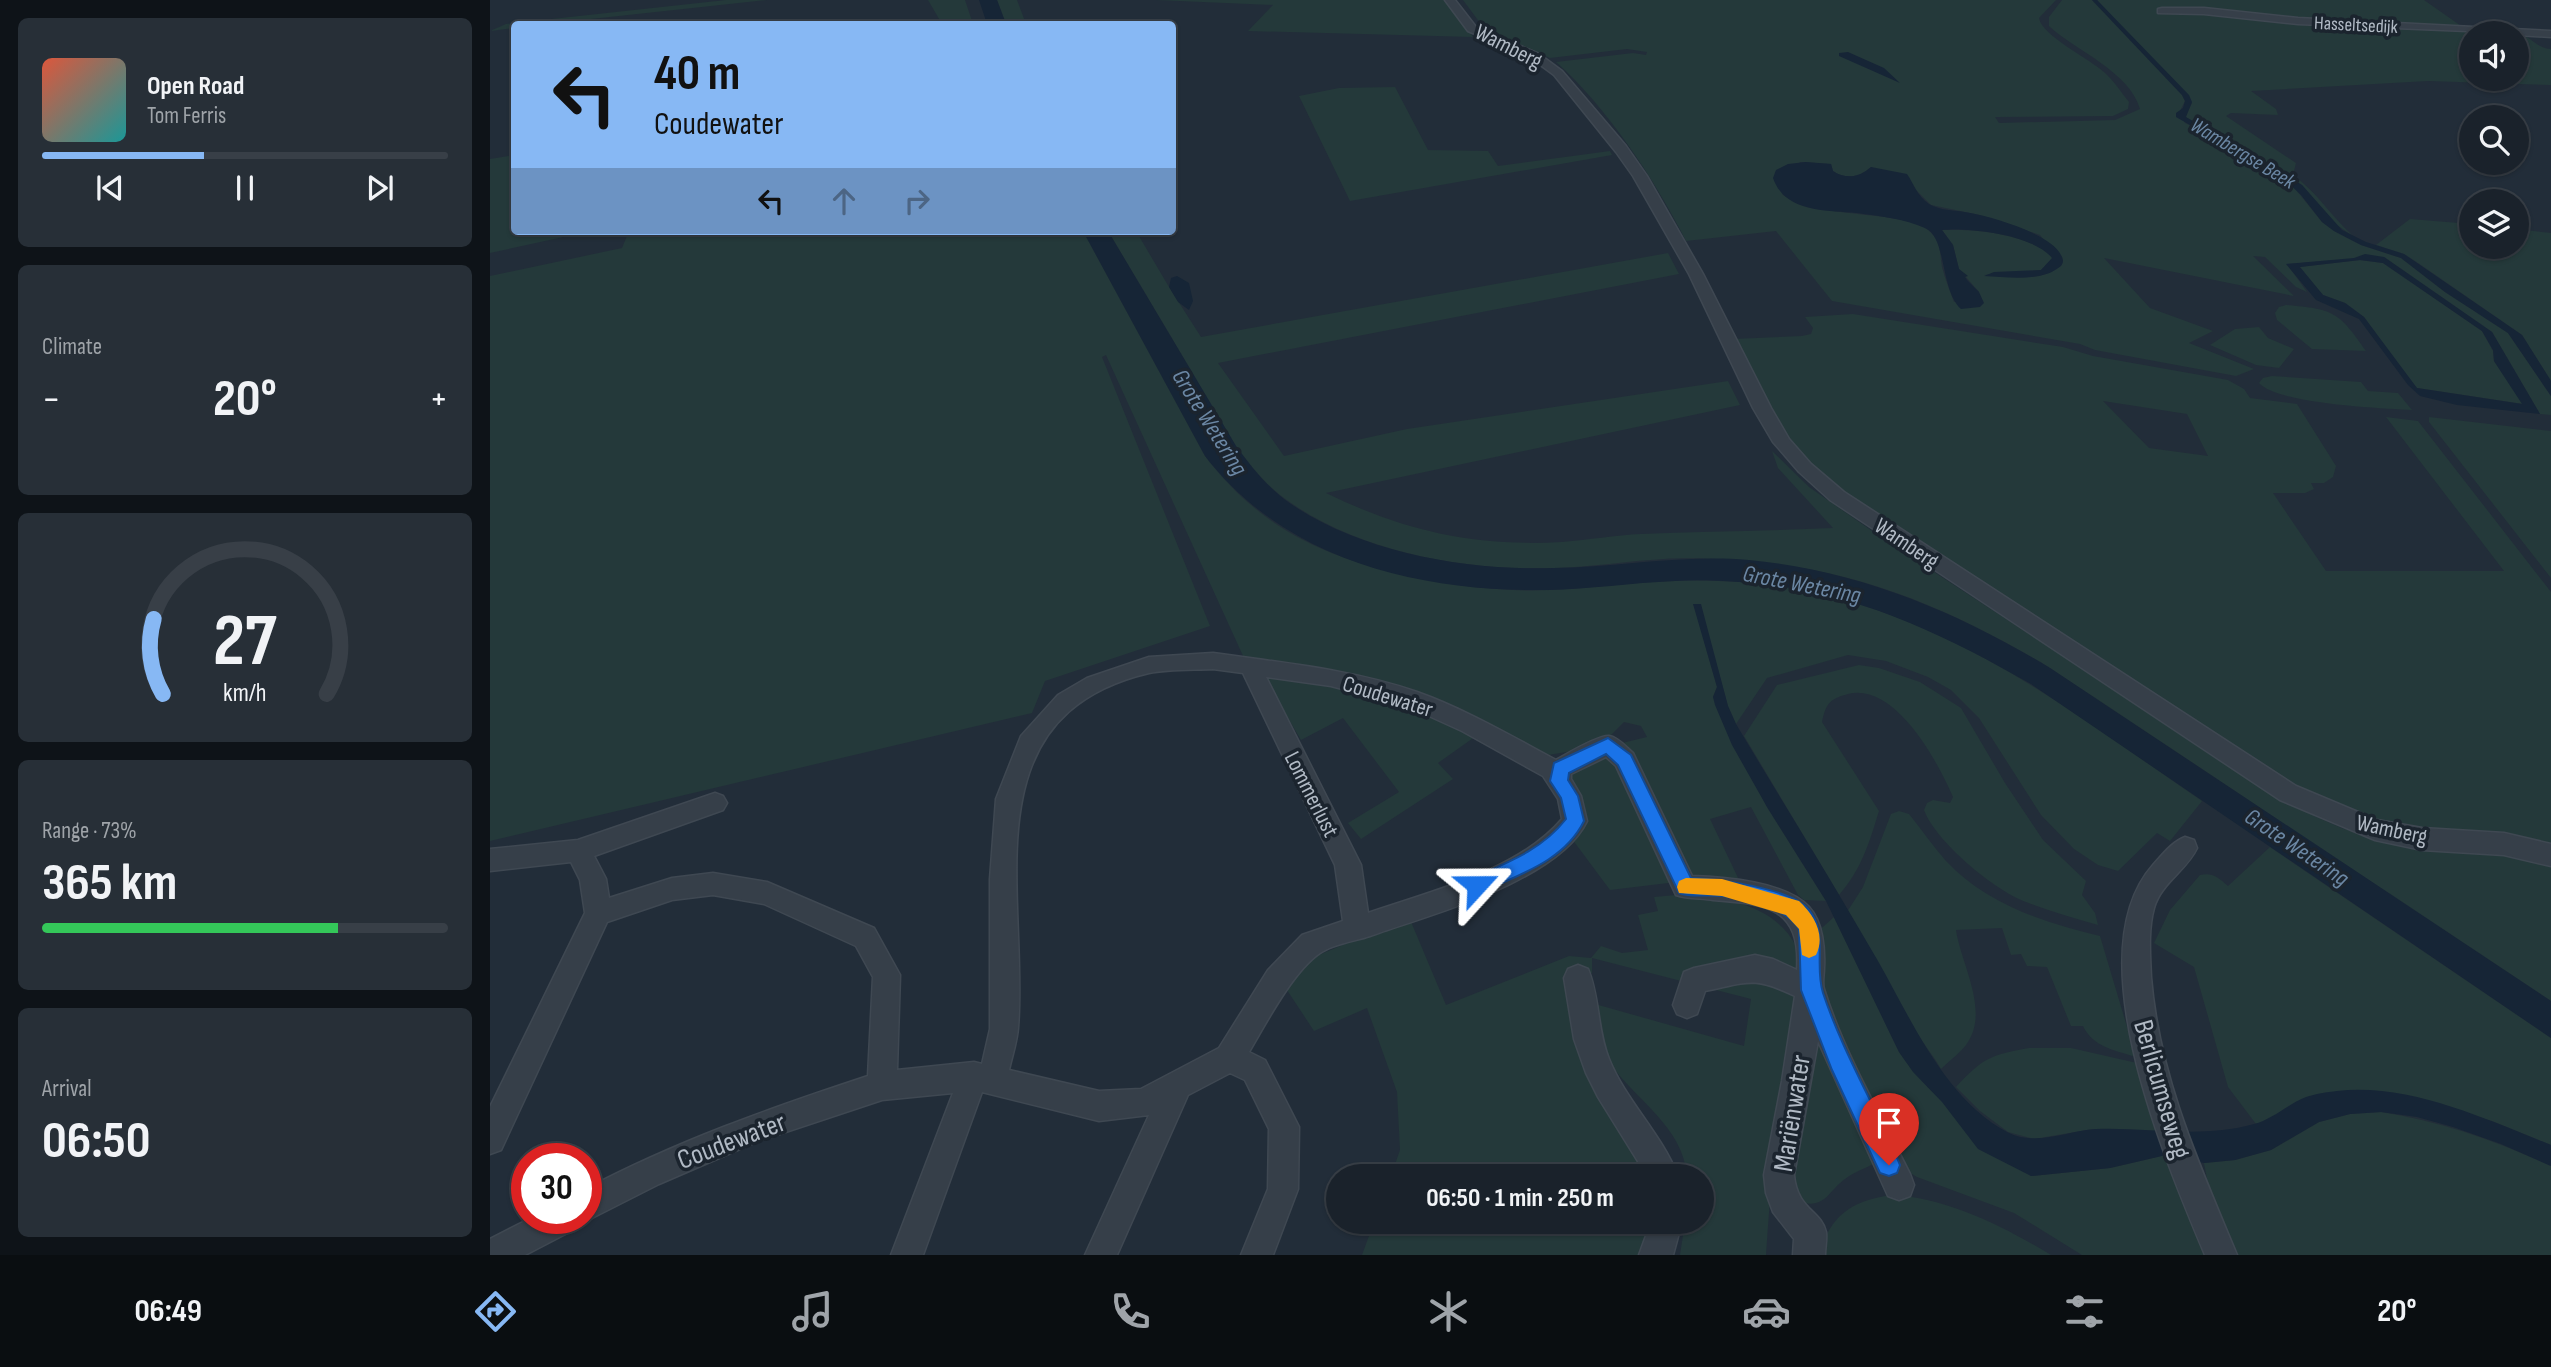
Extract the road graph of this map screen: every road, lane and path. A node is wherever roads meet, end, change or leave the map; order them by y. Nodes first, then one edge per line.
1 (1450, 0) edge
2 (2162, 11) dead end
3 (2551, 34) edge
4 (1250, 666) junction
5 (1559, 781) junction
6 (715, 803) dead end
7 (2185, 848) dead end
8 (578, 851) junction
9 (2551, 855) edge
10 (490, 860) edge
11 (598, 913) junction
12 (1357, 927) junction
13 (1578, 978) dead end
14 (1811, 990) junction
15 (1687, 1005) dead end
16 (1229, 1058) junction
17 (983, 1078) junction
18 (882, 1086) junction
19 (1178, 1086) junction
20 (490, 1139) edge
21 (1657, 1164) edge
22 (1899, 1185) dead end
23 (602, 1197) edge
24 (533, 1234) edge
25 (1664, 1234) edge
26 (492, 1255) edge
27 (907, 1255) edge
28 (1101, 1255) edge
29 (1257, 1255) edge
30 (1655, 1255) edge
31 (1809, 1255) edge
32 (2221, 1255) edge

1 - 9 street, Wamberg
2 - 3 street, Hasseltsedijk
4 - 5 street, Coudewater
4 - 12 street, Lommerlust
4 - 17 street, Coudewater
5 - 12 street, Coudewater
5 - 14 street, Mariënwater
6 - 8 street
7 - 32 street, Berlicumseweg
8 - 10 street
8 - 11 street
11 - 18 street
11 - 20 street
12 - 16 street, Coudewater
13 - 21 street
14 - 15 street
14 - 22 street
14 - 31 street, Mariënwater
16 - 19 street, Coudewater
16 - 29 street
17 - 18 street, Coudewater
17 - 19 street, Coudewater
17 - 27 street, Coudewater
18 - 23 street, Coudewater
19 - 28 street
24 - 26 street
25 - 30 street

